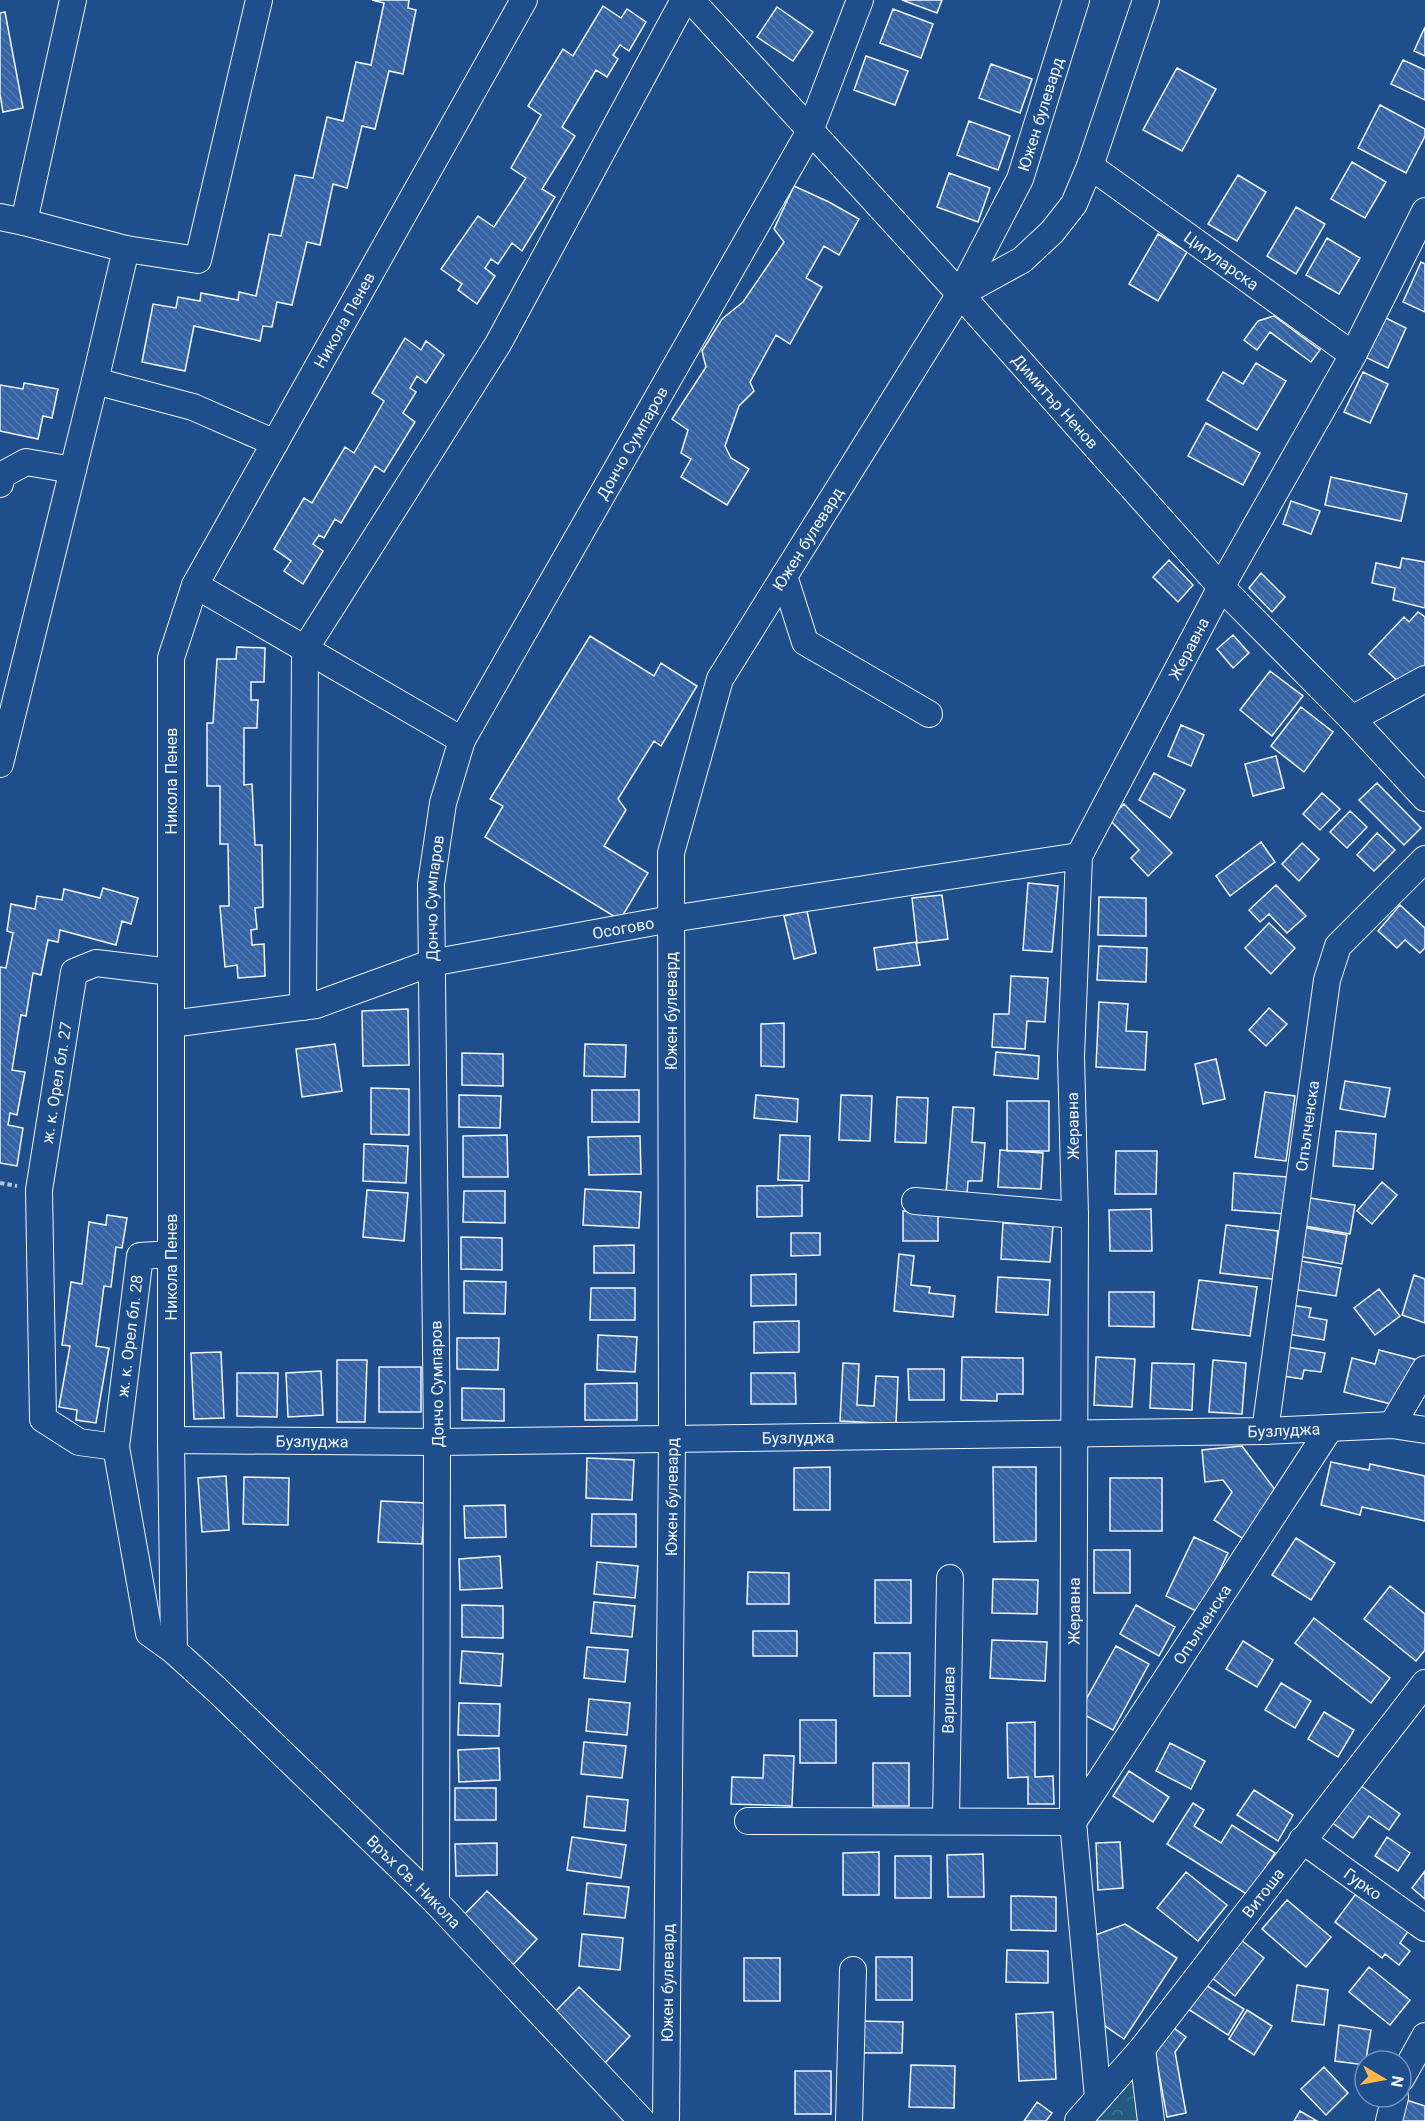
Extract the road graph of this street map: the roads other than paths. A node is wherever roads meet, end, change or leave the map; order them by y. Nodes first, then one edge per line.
1 (73, 0) edge
2 (259, 0) edge
3 (524, 0) edge
4 (684, 0) edge
5 (691, 0) edge
6 (860, 0) edge
7 (1076, 0) edge
8 (1146, 0) edge
9 (810, 131) junction
10 (1090, 166) junction
11 (1425, 211) edge
12 (12, 220) edge
13 (1417, 247) edge
14 (126, 249) junction
15 (960, 294) junction
16 (1353, 355) junction
17 (95, 381) junction
18 (275, 443) junction
19 (73, 470) junction
20 (0, 484) edge
21 (784, 576) junction
22 (195, 585) junction
23 (1221, 587) junction
24 (305, 649) junction
25 (1425, 679) edge
26 (930, 714) dead end
27 (1352, 719) junction
28 (462, 740) junction
29 (0, 764) edge
30 (1425, 798) edge
31 (1079, 856) junction
32 (1425, 859) edge
33 (671, 920) junction
34 (431, 963) junction
35 (171, 972) junction
36 (303, 1006) junction
37 (171, 1024) junction
38 (915, 1202) dead end
39 (1075, 1215) junction
40 (171, 1254) junction
41 (1425, 1369) edge
42 (1392, 1425) junction
43 (1330, 1428) junction
44 (1425, 1430) edge
45 (1264, 1431) junction
46 (1074, 1432) junction
47 (672, 1438) junction
48 (171, 1440) junction
49 (437, 1442) junction
50 (116, 1447) junction
51 (950, 1578) dead end
52 (174, 1652) junction
53 (1425, 1683) edge
54 (946, 1820) junction
55 (748, 1821) dead end
56 (1073, 1822) junction
57 (1302, 1840) junction
58 (436, 1902) junction
59 (1425, 1928) edge
60 (853, 1970) dead end
61 (1425, 2036) edge
62 (1142, 2049) junction
63 (1413, 2058) edge
64 (1098, 2098) junction
65 (642, 2121) edge
66 (666, 2121) edge
67 (849, 2121) edge
68 (1078, 2121) edge
69 (1151, 2121) edge

1 - 12 street
2 - 14 street
3 - 18 street, Никола Пенев
4 - 24 street
5 - 9 street, Димитър Ненов
6 - 9 street, Дончо Сумпаров
7 - 15 street, Южен булевард
8 - 10 street
9 - 15 street, Димитър Ненов
9 - 28 street, Дончо Сумпаров
10 - 15 street
10 - 16 street, Цигуларска
11 - 13 street, Жеравна
12 - 14 street
13 - 16 street, Жеравна
14 - 17 street
15 - 21 street, Южен булевард
15 - 23 street, Димитър Ненов
16 - 23 street, Жеравна
17 - 18 street
17 - 19 street
18 - 22 street, Никола Пенев
19 - 20 street
19 - 29 street
21 - 26 street
21 - 33 street, Южен булевард
22 - 24 street
22 - 35 street, Никола Пенев
23 - 27 street, Димитър Ненов
23 - 31 street, Жеравна
24 - 28 street
24 - 36 street
25 - 27 street
27 - 30 street, Димитър Ненов
28 - 34 street, Дончо Сумпаров
31 - 33 street, Осогово
31 - 39 street, Жеравна
32 - 45 street, Опълченска
33 - 34 street, Осогово
33 - 47 street, Южен булевард
34 - 36 street, Осогово
34 - 49 street, Дончо Сумпаров
35 - 37 street, Никола Пенев
35 - 50 street, ж. к. Орел бл. 27
36 - 37 street, Осогово
37 - 40 street, Никола Пенев
38 - 39 street
39 - 46 street, Жеравна
40 - 48 street, Никола Пенев
40 - 50 street, ж. к. Орел бл. 28
41 - 42 street
42 - 43 street, Бузлуджа
42 - 44 street, Бузлуджа
43 - 45 street, Бузлуджа
43 - 56 street, Опълченска
45 - 46 street, Бузлуджа
46 - 47 street, Бузлуджа
46 - 56 street, Жеравна
47 - 49 street, Бузлуджа
47 - 66 street, Южен булевард
48 - 49 street, Бузлуджа
48 - 52 street, Никола Пенев
49 - 58 street, Дончо Сумпаров
50 - 52 street, Връх Св. Никола
51 - 54 street, Варшава
52 - 58 street, Връх Св. Никола
53 - 57 street, Витоша
54 - 55 street
54 - 56 street
56 - 64 street, Жеравна
57 - 59 street, Гурко
57 - 62 street, Витоша
58 - 65 street, Връх Св. Никола
60 - 67 street
61 - 63 street
62 - 64 street, Витоша
62 - 69 street
64 - 68 street

